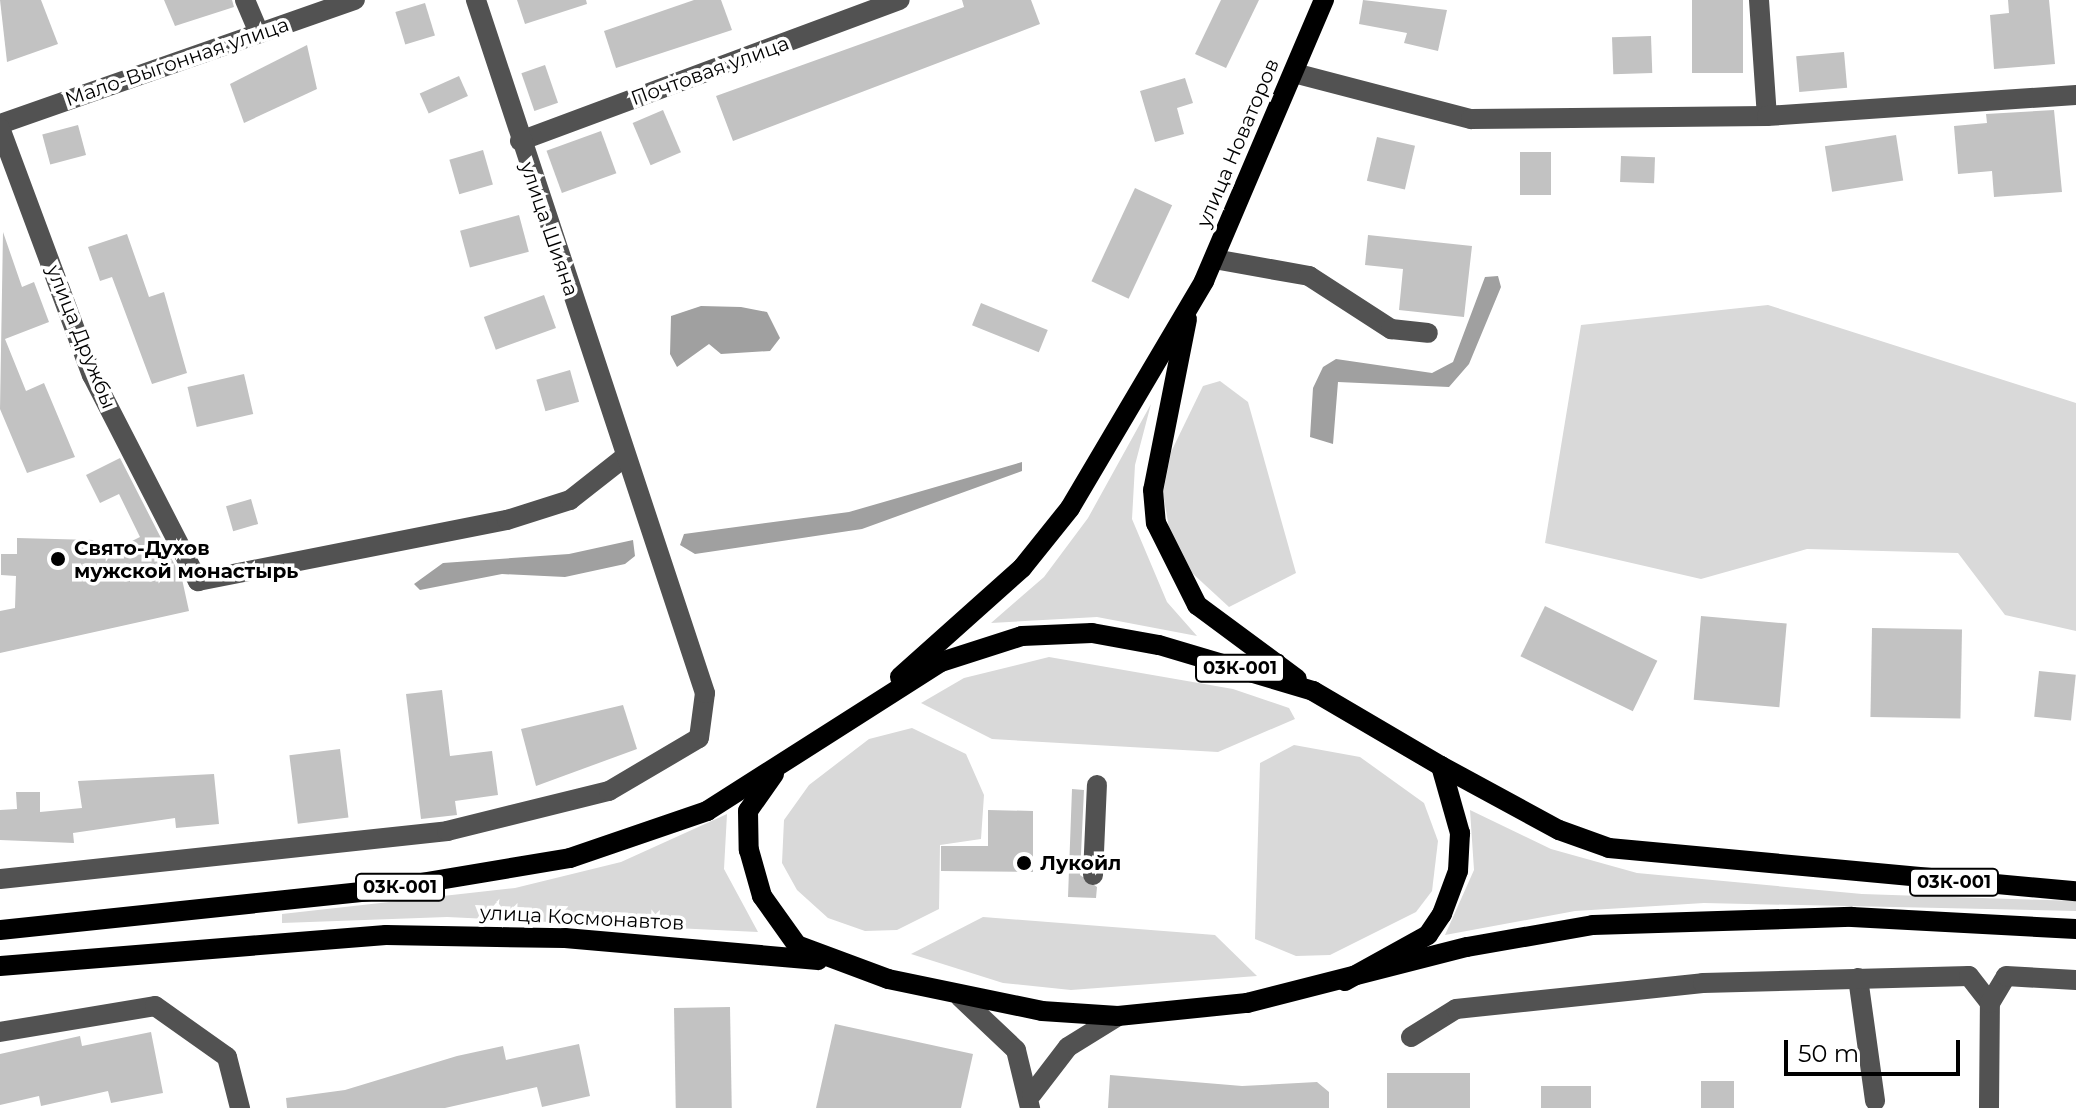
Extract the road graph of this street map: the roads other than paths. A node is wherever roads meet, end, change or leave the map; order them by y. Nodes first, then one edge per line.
1 (245, 0) edge
2 (355, 0) edge
3 (476, 0) edge
4 (900, 0) edge
5 (1324, 0) edge
6 (1759, 0) edge
7 (259, 33) junction
8 (1294, 73) junction
9 (2076, 95) edge
10 (1767, 116) junction
11 (0, 126) edge
12 (520, 141) junction
13 (1214, 259) junction
14 (1190, 303) junction
15 (1428, 333) dead end
16 (626, 456) junction
17 (1313, 691) junction
18 (876, 699) junction
19 (779, 765) junction
20 (1441, 766) junction
21 (1097, 785) dead end
22 (1093, 875) dead end
23 (0, 879) edge
24 (2076, 891) edge
25 (2076, 929) edge
26 (0, 930) edge
27 (826, 960) junction
28 (0, 966) edge
29 (1858, 978) junction
30 (2076, 980) edge
31 (1345, 981) junction
32 (960, 997) junction
33 (1990, 1003) junction
34 (1118, 1016) junction
35 (0, 1032) edge
36 (1411, 1037) dead end
37 (1031, 1101) edge
38 (1875, 1101) dead end
39 (240, 1108) edge
40 (1989, 1108) edge

1 - 7 street
2 - 7 street, Мало-Выгонная улица
3 - 12 street, улица Шияна
4 - 12 street, Почтовая улица
5 - 8 main road, улица Новаторов
6 - 10 street
7 - 11 street, Мало-Выгонная улица
8 - 10 street
8 - 13 main road, улица Новаторов
9 - 10 street
11 - 16 street, улица Дружбы
12 - 16 street, улица Шияна
13 - 14 main road, улица Новаторов
13 - 15 street
14 - 17 main road
14 - 18 main road
16 - 23 street, улица Шияна
17 - 18 main road, 03К-001
17 - 20 main road, 03К-001
18 - 19 main road, 03К-001
19 - 26 main road, 03К-001
19 - 27 main road, 03К-001
20 - 24 main road, 03К-001
20 - 31 main road, 03К-001
21 - 22 street
25 - 31 main road, 03К-001
27 - 28 main road, улица Космонавтов / 03К-001
27 - 32 main road, 03К-001
29 - 33 street
29 - 36 street
29 - 38 street
30 - 33 street
31 - 34 main road, 03К-001
32 - 34 main road, 03К-001
32 - 37 street
33 - 40 street
34 - 37 street
35 - 39 street

